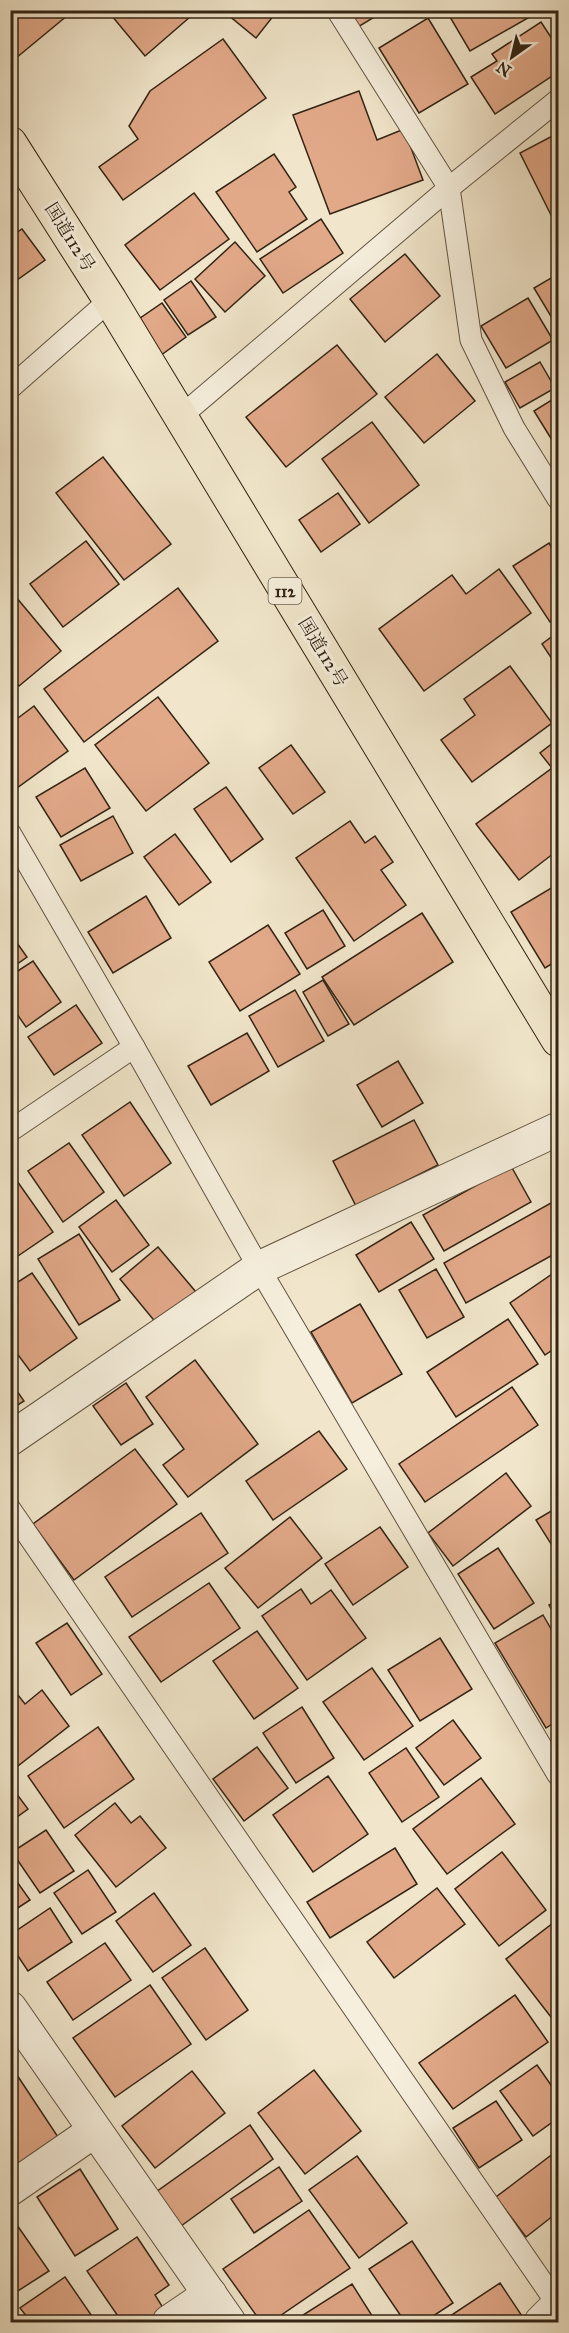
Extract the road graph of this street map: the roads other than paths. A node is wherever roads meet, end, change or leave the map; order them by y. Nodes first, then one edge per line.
1 (337, 10) edge
2 (558, 100) edge
3 (10, 143) edge
4 (449, 188) junction
5 (110, 300) junction
6 (10, 388) edge
7 (180, 417) junction
8 (558, 499) edge
9 (10, 833) edge
10 (558, 1040) edge
11 (134, 1047) junction
12 (558, 1128) edge
13 (10, 1131) edge
14 (259, 1268) junction
15 (10, 1439) edge
16 (10, 1509) edge
17 (552, 1750) edge
18 (558, 1775) edge
19 (10, 2007) edge
20 (94, 2131) junction
21 (10, 2189) edge
22 (210, 2294) junction
23 (558, 2305) edge
24 (169, 2322) edge
25 (229, 2322) edge
26 (541, 2322) edge

1 - 4 lane
2 - 4 lane
3 - 5 highway, 国道112号 / 112
4 - 7 lane
4 - 8 lane
5 - 6 lane
5 - 7 highway, 国道112号 / 112
7 - 10 highway, 国道112号 / 112
9 - 11 lane
11 - 13 lane
11 - 14 lane
12 - 14 street
14 - 15 street
14 - 17 lane
16 - 23 lane
17 - 18 lane
19 - 20 street
20 - 21 street
20 - 22 street
22 - 24 street
22 - 25 street
23 - 26 street

